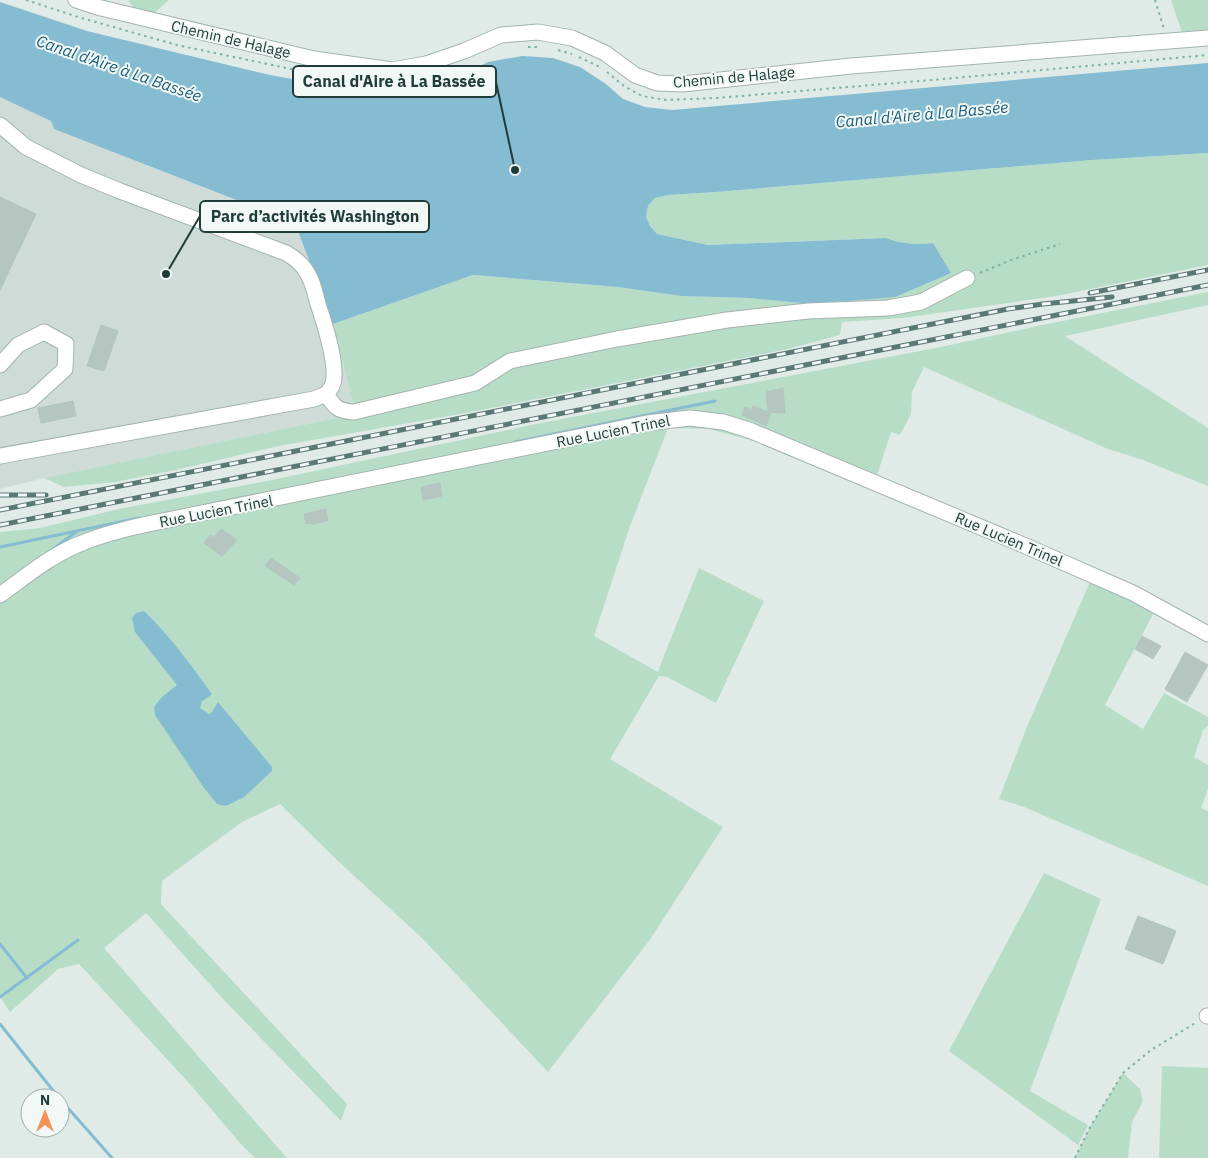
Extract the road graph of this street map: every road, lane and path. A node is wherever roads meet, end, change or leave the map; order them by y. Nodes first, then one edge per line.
1 (76, 0) edge
2 (1155, 0) edge
3 (1208, 38) edge
4 (1167, 41) junction
5 (0, 125) edge
6 (1060, 244) dead end
7 (967, 278) joint
8 (0, 366) edge
9 (326, 394) junction
10 (0, 409) edge
11 (0, 456) edge
12 (0, 595) edge
13 (1208, 634) edge
14 (1207, 1016) edge
15 (1075, 1158) edge

1 - 4 street, Chemin de Halage
2 - 4 path
3 - 4 street, Chemin de Halage
5 - 9 street
6 - 7 path
7 - 9 street
8 - 10 street
9 - 11 street
12 - 13 street, Rue Lucien Trinel
14 - 15 path

